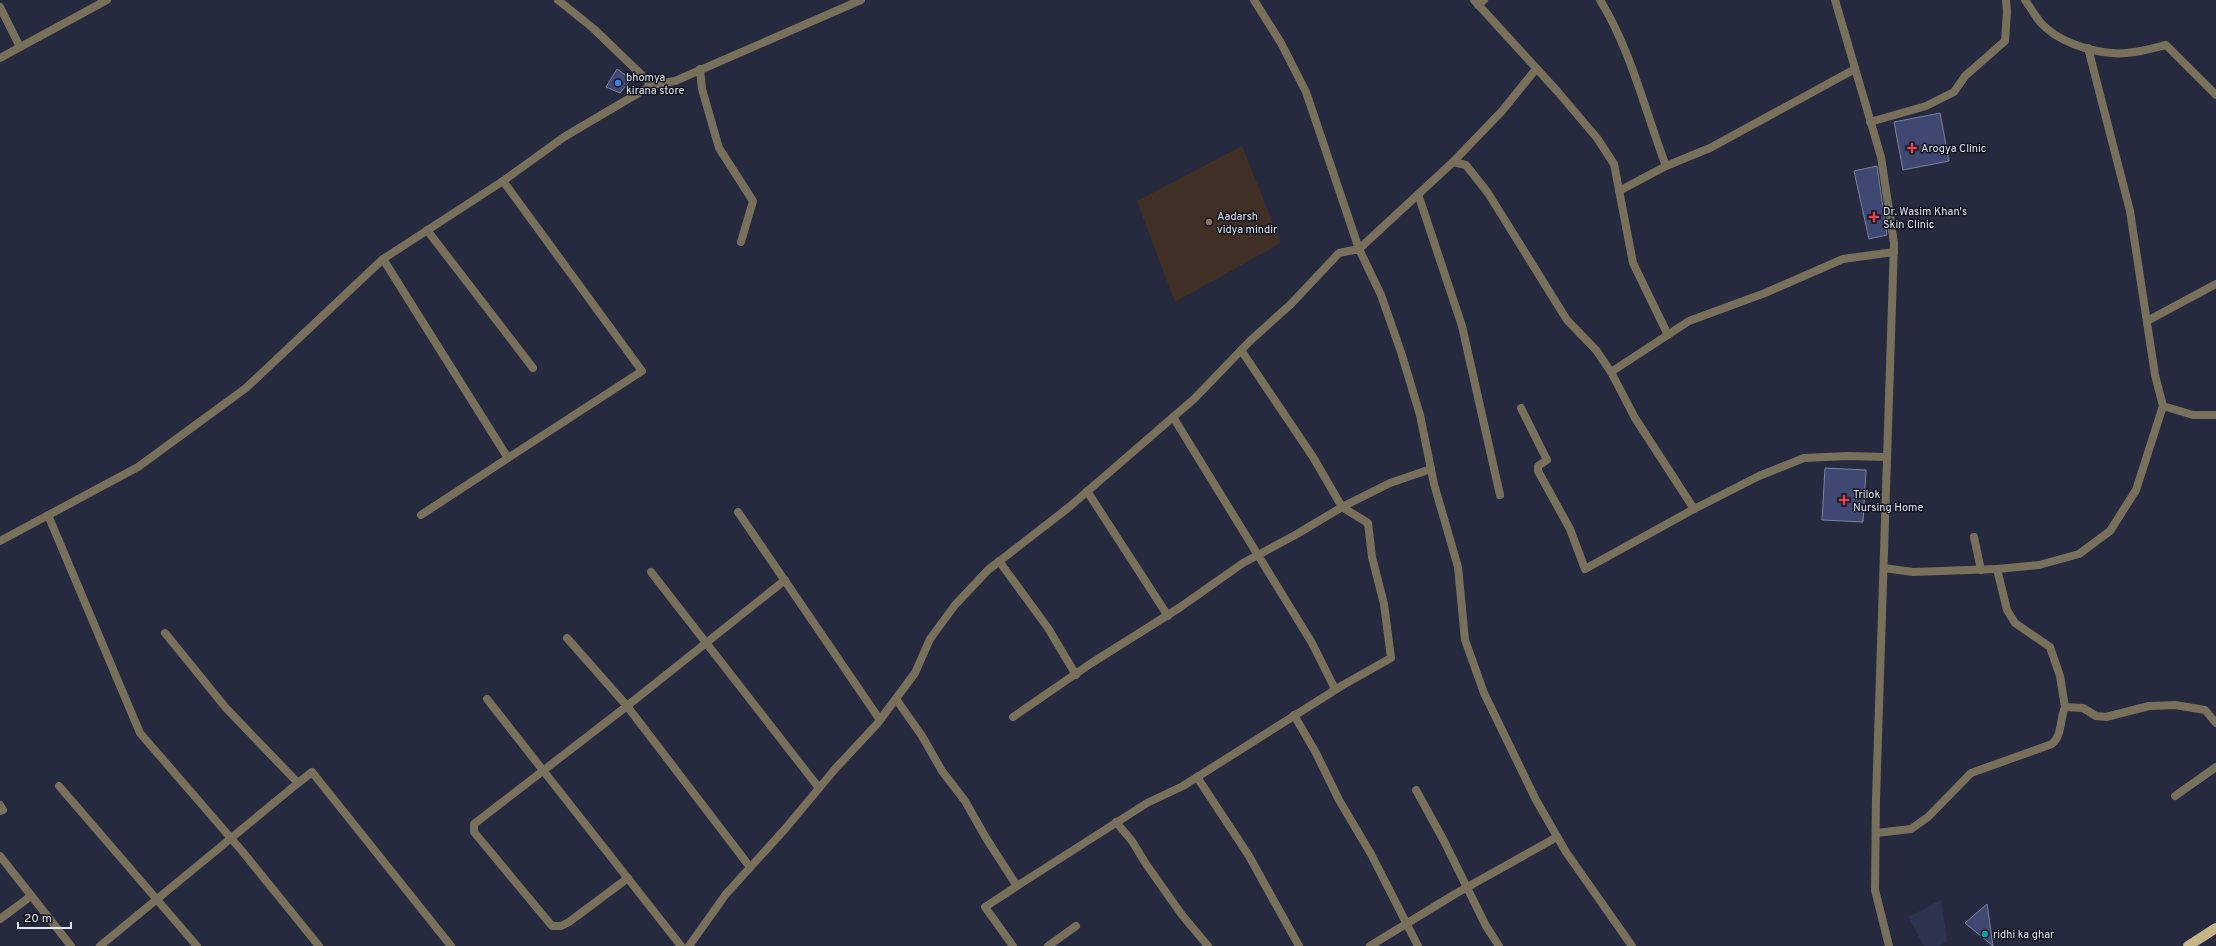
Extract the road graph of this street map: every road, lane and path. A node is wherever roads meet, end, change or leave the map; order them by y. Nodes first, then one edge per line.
1 (107, 0) edge
2 (558, 0) edge
3 (861, 0) edge
4 (1254, 0) edge
5 (1600, 0) edge
6 (1835, 0) edge
7 (2006, 0) edge
8 (2025, 0) edge
9 (1479, 2) edge
10 (0, 7) edge
11 (20, 47) junction
12 (2088, 48) junction
13 (0, 58) edge
14 (700, 69) junction
15 (1855, 69) junction
16 (1536, 70) junction
17 (652, 85) junction
18 (2216, 96) edge
19 (1870, 122) junction
20 (1453, 162) junction
21 (1666, 166) junction
22 (503, 181) junction
23 (1619, 191) junction
24 (1418, 194) junction
25 (427, 230) junction
26 (741, 242) dead end
27 (1359, 249) junction
28 (1894, 252) junction
29 (383, 259) junction
30 (2216, 284) edge
31 (2147, 321) junction
32 (1668, 335) junction
33 (1241, 350) junction
34 (533, 368) dead end
35 (1611, 372) junction
36 (2163, 406) junction
37 (1521, 408) dead end
38 (2216, 415) edge
39 (1172, 417) junction
40 (1887, 457) junction
41 (508, 458) junction
42 (1431, 469) junction
43 (1087, 491) junction
44 (1500, 495) dead end
45 (1342, 507) junction
46 (1694, 509) junction
47 (738, 512) dead end
48 (48, 515) junction
49 (421, 515) dead end
50 (1974, 537) dead end
51 (0, 541) edge
52 (1258, 554) junction
53 (999, 561) junction
54 (1884, 568) junction
55 (1997, 569) junction
56 (1981, 570) junction
57 (651, 572) dead end
58 (785, 580) junction
59 (1168, 616) junction
60 (165, 633) dead end
61 (567, 638) dead end
62 (708, 643) junction
63 (1076, 674) junction
64 (1335, 689) junction
65 (487, 699) dead end
66 (896, 699) junction
67 (627, 706) junction
68 (2064, 707) junction
69 (1294, 715) junction
70 (1013, 717) dead end
71 (880, 720) junction
72 (2216, 723) edge
73 (2216, 767) edge
74 (544, 772) junction
75 (1197, 777) junction
76 (298, 783) junction
77 (59, 786) dead end
78 (819, 788) junction
79 (1416, 790) dead end
80 (2175, 796) dead end
81 (0, 805) edge
82 (0, 811) edge
83 (1116, 822) junction
84 (1876, 833) junction
85 (231, 837) junction
86 (1557, 837) junction
87 (0, 856) edge
88 (750, 867) junction
89 (628, 878) junction
90 (1018, 886) junction
91 (1467, 887) junction
92 (32, 896) junction
93 (156, 898) junction
94 (0, 919) edge
95 (1407, 924) junction
96 (1076, 926) dead end
97 (2216, 928) edge
98 (71, 946) edge
99 (100, 946) edge
100 (197, 946) edge
101 (319, 946) edge
102 (451, 946) edge
103 (681, 946) edge
104 (689, 946) edge
105 (1013, 946) edge
106 (1048, 946) edge
107 (1208, 946) edge
108 (1299, 946) edge
109 (1370, 946) edge
110 (1418, 946) edge
111 (1499, 946) edge
112 (1632, 946) edge
113 (1889, 946) edge
114 (2188, 946) edge

1 - 11 street
2 - 17 street
3 - 14 street
4 - 27 street
5 - 21 street
6 - 15 street
7 - 19 street
8 - 12 street
9 - 16 street
10 - 11 street
11 - 13 street
12 - 18 street
12 - 31 street
14 - 17 street
14 - 26 street
15 - 19 street
15 - 21 street
16 - 20 street
16 - 23 street
17 - 22 street
19 - 28 street
20 - 24 street
20 - 35 street
21 - 23 street
22 - 25 street
22 - 41 street
23 - 32 street
24 - 27 street
24 - 44 street
25 - 29 street
25 - 34 street
27 - 33 street
27 - 42 street
28 - 32 street
28 - 40 street
29 - 41 street
29 - 48 street
30 - 31 street
31 - 36 street
32 - 35 street
33 - 39 street
33 - 45 street
35 - 46 street
36 - 38 street
36 - 55 street
37 - 46 street
39 - 43 street
39 - 52 street
40 - 46 street
40 - 54 street
41 - 49 street
42 - 45 street
42 - 86 street
43 - 53 street
43 - 59 street
45 - 52 street
45 - 64 street
47 - 58 street
48 - 51 street
48 - 85 street
50 - 56 street
52 - 59 street
52 - 64 street
53 - 63 street
53 - 66 street
54 - 56 street
54 - 84 street
55 - 56 street
55 - 68 street
57 - 62 street
58 - 62 street
58 - 71 street
59 - 63 street
60 - 76 street
61 - 67 street
62 - 67 street
62 - 78 street
63 - 70 street
64 - 69 street
65 - 74 street
66 - 71 street
66 - 90 street
67 - 74 street
67 - 88 street
68 - 72 street
68 - 84 street
69 - 75 street
69 - 95 street
71 - 78 street
73 - 80 street
74 - 89 street
74 - 89 street
75 - 83 street
75 - 108 street
76 - 85 street
76 - 102 street
77 - 93 street
78 - 88 street
79 - 91 street
81 - 82 street
83 - 90 street
83 - 107 street
84 - 113 street
85 - 93 street
85 - 101 street
86 - 91 street
86 - 112 street
87 - 92 street
88 - 104 street
89 - 103 street
90 - 105 street
91 - 95 street
91 - 111 street
92 - 94 street
92 - 98 street
93 - 99 street
93 - 100 street
95 - 109 street
95 - 110 street
96 - 106 street
97 - 114 main road

